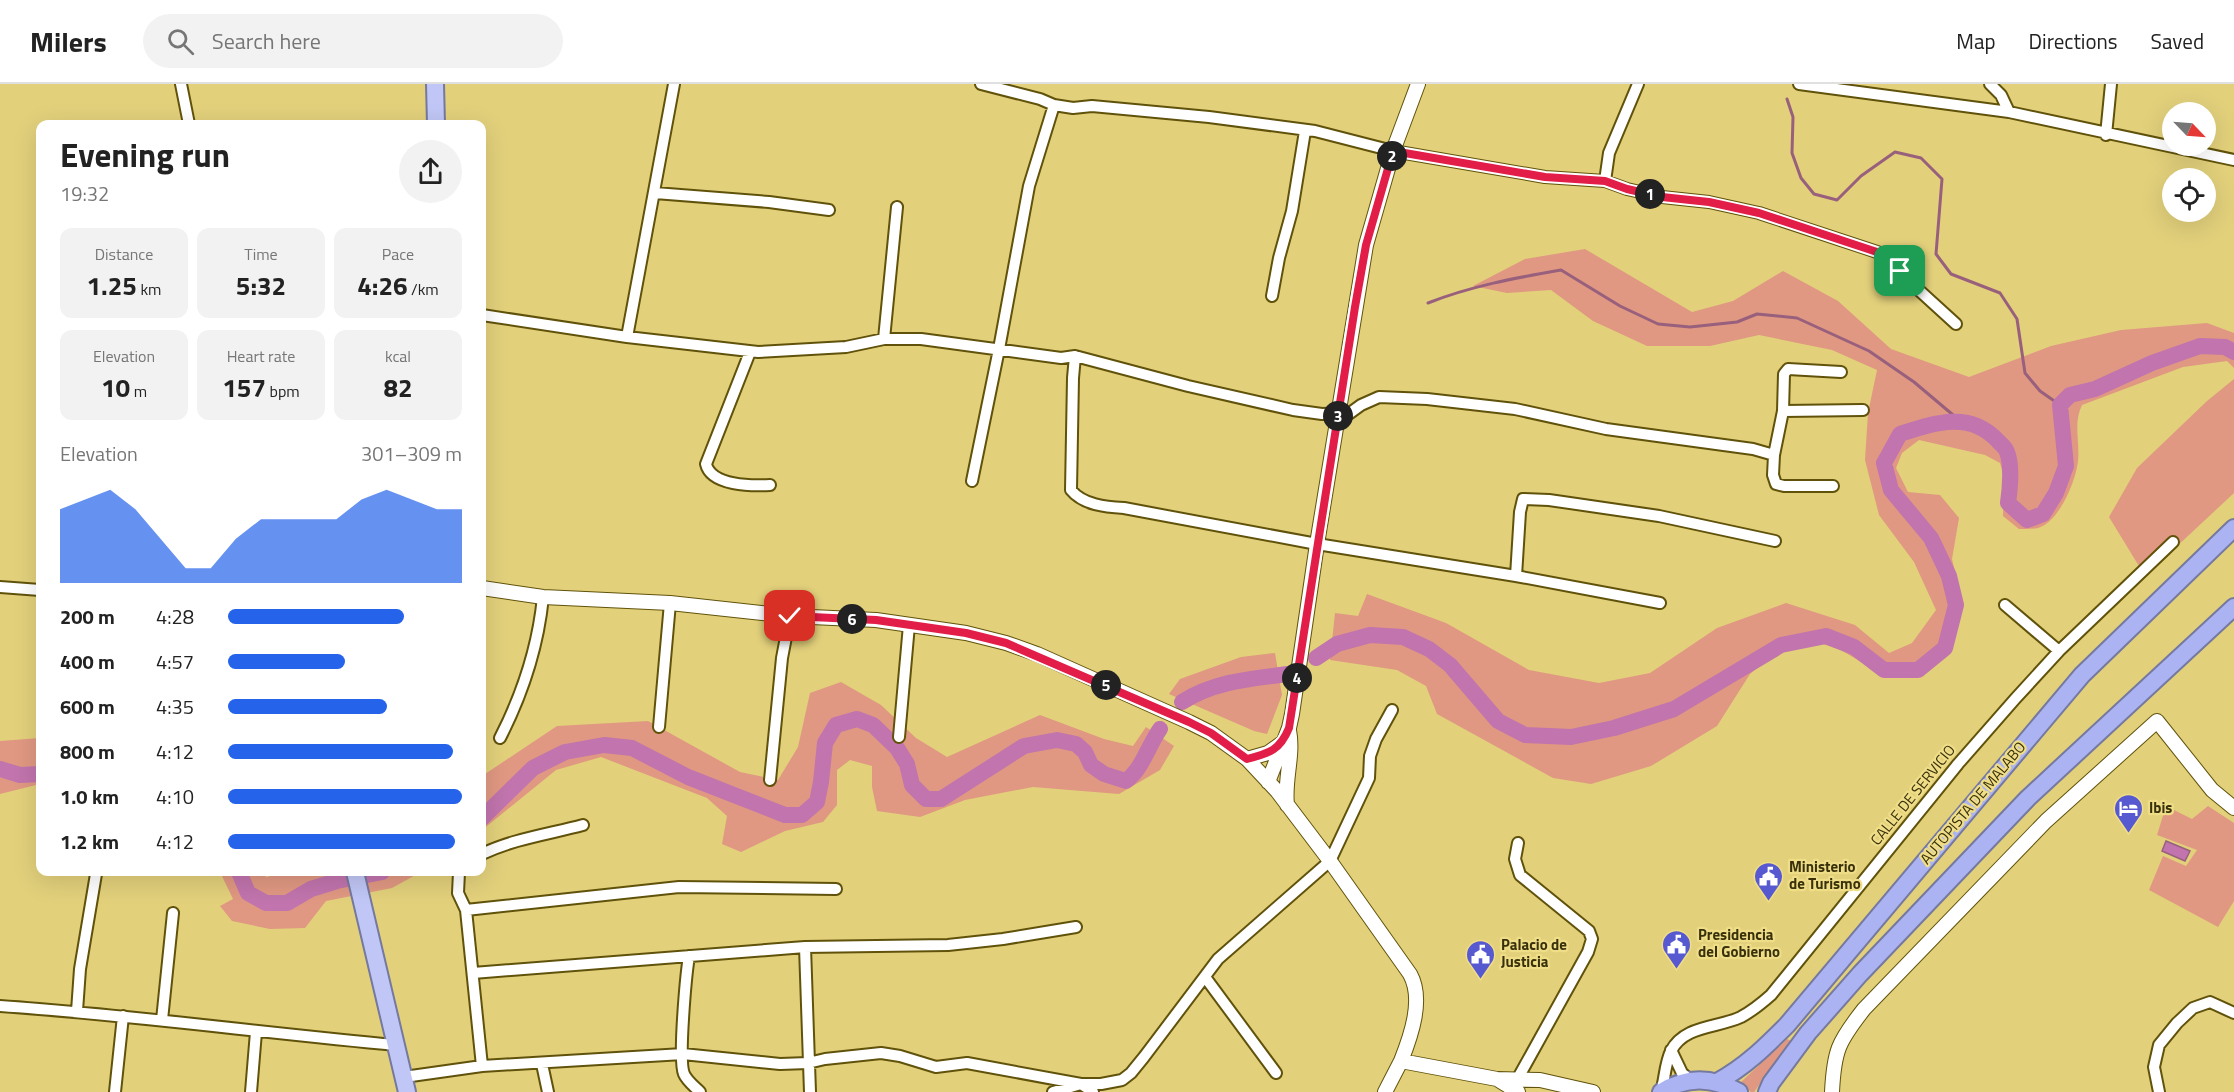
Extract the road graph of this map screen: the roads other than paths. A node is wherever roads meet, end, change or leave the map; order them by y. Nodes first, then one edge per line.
1 (181, 84) edge
2 (435, 84) edge
3 (674, 84) edge
4 (981, 84) edge
5 (1418, 84) edge
6 (1638, 84) edge
7 (1799, 84) edge
8 (1990, 84) edge
9 (2111, 84) edge
10 (1054, 105) junction
11 (2009, 112) junction
12 (188, 120) edge
13 (436, 120) edge
14 (1305, 131) junction
15 (2106, 135) junction
16 (1393, 151) junction
17 (2234, 160) edge
18 (1605, 181) junction
19 (655, 193) junction
20 (897, 207) dead end
21 (829, 210) dead end
22 (1272, 296) dead end
23 (486, 316) edge
24 (1956, 324) dead end
25 (627, 337) junction
26 (884, 339) junction
27 (999, 350) junction
28 (750, 352) junction
29 (1075, 356) junction
30 (1841, 372) dead end
31 (1863, 410) dead end
32 (1783, 411) junction
33 (1338, 414) junction
34 (1774, 454) junction
35 (972, 481) dead end
36 (770, 485) dead end
37 (1833, 486) dead end
38 (2234, 528) edge
39 (1775, 542) dead end
40 (2174, 542) dead end
41 (1317, 544) junction
42 (1516, 576) junction
43 (0, 586) edge
44 (486, 589) edge
45 (36, 590) edge
46 (543, 597) junction
47 (670, 603) junction
48 (1660, 603) dead end
49 (2005, 605) dead end
50 (2234, 607) edge
51 (790, 616) junction
52 (909, 625) junction
53 (2059, 651) junction
54 (1392, 710) dead end
55 (659, 727) dead end
56 (1289, 728) junction
57 (899, 737) dead end
58 (500, 738) dead end
59 (1282, 743) junction
60 (1247, 759) junction
61 (1288, 765) junction
62 (770, 780) dead end
63 (1272, 787) junction
64 (1287, 805) junction
65 (2234, 808) edge
66 (583, 825) dead end
67 (1518, 843) dead end
68 (486, 853) edge
69 (1330, 861) junction
70 (96, 876) edge
71 (356, 876) edge
72 (459, 876) edge
73 (836, 888) dead end
74 (466, 909) junction
75 (173, 913) dead end
76 (1076, 927) dead end
77 (806, 947) junction
78 (689, 956) junction
79 (472, 973) junction
80 (1205, 977) junction
81 (0, 1006) edge
82 (77, 1011) junction
83 (2234, 1013) edge
84 (123, 1016) junction
85 (162, 1020) junction
86 (256, 1032) junction
87 (396, 1045) junction
88 (1671, 1050) junction
89 (683, 1054) junction
90 (1401, 1061) junction
91 (808, 1063) junction
92 (542, 1064) junction
93 (482, 1066) junction
94 (1276, 1073) dead end
95 (1690, 1080) junction
96 (1717, 1082) junction
97 (405, 1084) edge
98 (1080, 1084) junction
99 (1518, 1085) edge
100 (115, 1092) edge
101 (251, 1092) edge
102 (548, 1092) edge
103 (700, 1092) edge
104 (810, 1092) edge
105 (1053, 1092) edge
106 (1093, 1092) edge
107 (1386, 1092) edge
108 (1593, 1092) edge
109 (1661, 1092) edge
110 (1739, 1092) edge
111 (1767, 1092) edge
112 (1832, 1092) edge
113 (2159, 1092) edge

1 - 12 street
2 - 13 main road
3 - 19 street
4 - 10 street
5 - 16 street
6 - 18 street
7 - 11 street
8 - 11 street
9 - 15 street
10 - 14 street
10 - 27 street
11 - 15 street
14 - 16 street
14 - 22 street
15 - 17 street
16 - 18 street
16 - 33 street
18 - 24 street
19 - 21 street
19 - 25 street
20 - 26 street
23 - 25 street
25 - 28 street
26 - 27 street
26 - 28 street
27 - 29 street
27 - 35 street
28 - 36 street
29 - 33 street
29 - 41 street
30 - 32 street
31 - 32 street
32 - 34 street
33 - 34 street
33 - 41 street
34 - 37 street
38 - 96 highway, AUTOPISTA DE MALABO
39 - 42 street
40 - 53 street, CALLE DE SERVICIO
41 - 42 street
41 - 56 street
42 - 48 street
43 - 45 street
44 - 46 street
46 - 47 street
46 - 58 street
47 - 51 street
47 - 55 street
49 - 53 street
50 - 111 highway, AUTOPISTA DE MALABO
51 - 52 street
51 - 62 street
52 - 57 street
52 - 60 street
53 - 88 street, CALLE DE SERVICIO
54 - 69 street
56 - 59 street
56 - 61 street
59 - 60 street
59 - 63 street
60 - 63 street
61 - 63 street
61 - 64 street
63 - 64 street
64 - 69 street
65 - 112 street
66 - 68 street
67 - 99 street
69 - 80 street
69 - 90 street
70 - 82 street
71 - 87 main road
72 - 74 street
73 - 74 street
74 - 79 street
75 - 85 street
76 - 77 street
77 - 78 street
77 - 91 street
78 - 79 street
78 - 89 street
79 - 93 street
80 - 94 street
80 - 98 street
81 - 82 street
82 - 84 street
83 - 113 street
84 - 85 street
84 - 100 street
85 - 86 street
86 - 87 street
86 - 101 street
87 - 97 main road
88 - 95 street
88 - 109 street
89 - 91 street
89 - 92 street
89 - 103 street
90 - 99 street
90 - 107 street
91 - 98 street
91 - 104 street
92 - 93 street
92 - 102 street
93 - 97 street
95 - 96 highway
95 - 109 highway
96 - 110 highway
98 - 105 street
98 - 106 street
99 - 108 street

